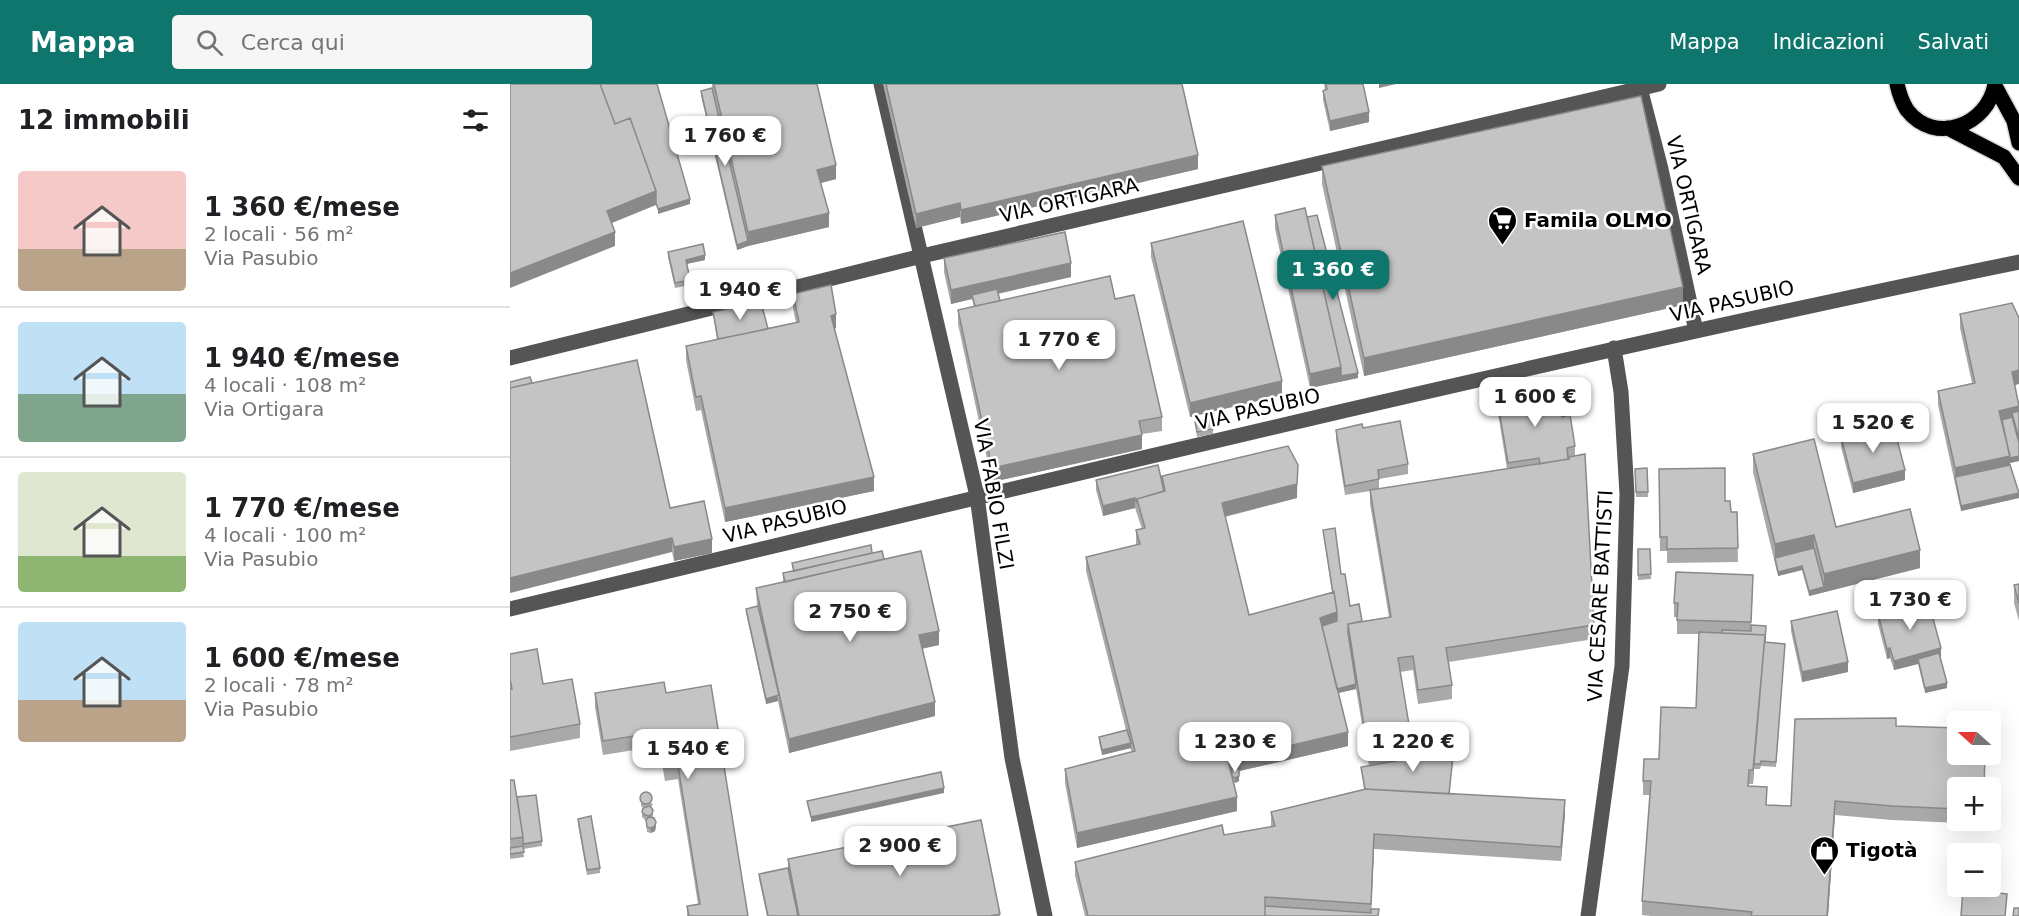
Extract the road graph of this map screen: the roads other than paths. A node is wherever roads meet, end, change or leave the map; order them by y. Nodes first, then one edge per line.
1 (881, 84) edge
2 (1659, 84) edge
3 (1897, 84) edge
4 (1995, 85) edge
5 (1640, 88) junction
6 (1948, 128) junction
7 (2019, 143) edge
8 (2019, 178) edge
9 (922, 256) junction
10 (2019, 262) edge
11 (1696, 331) junction
12 (1614, 348) junction
13 (510, 358) edge
14 (977, 496) junction
15 (510, 609) edge
16 (1045, 916) edge
17 (1588, 916) edge

1 - 9 street, VIA FABIO FILZI
2 - 5 street, VIA ORTIGARA
3 - 6 main road
4 - 6 main road
4 - 7 main road
5 - 9 street, VIA ORTIGARA
5 - 11 street, VIA ORTIGARA
6 - 8 main road
9 - 13 street, VIA ORTIGARA
9 - 14 street, VIA FABIO FILZI
10 - 11 street, VIA PASUBIO
11 - 12 street, VIA PASUBIO
12 - 14 street, VIA PASUBIO
12 - 17 street, VIA CESARE BATTISTI
14 - 15 street, VIA PASUBIO
14 - 16 street, VIA FABIO FILZI

